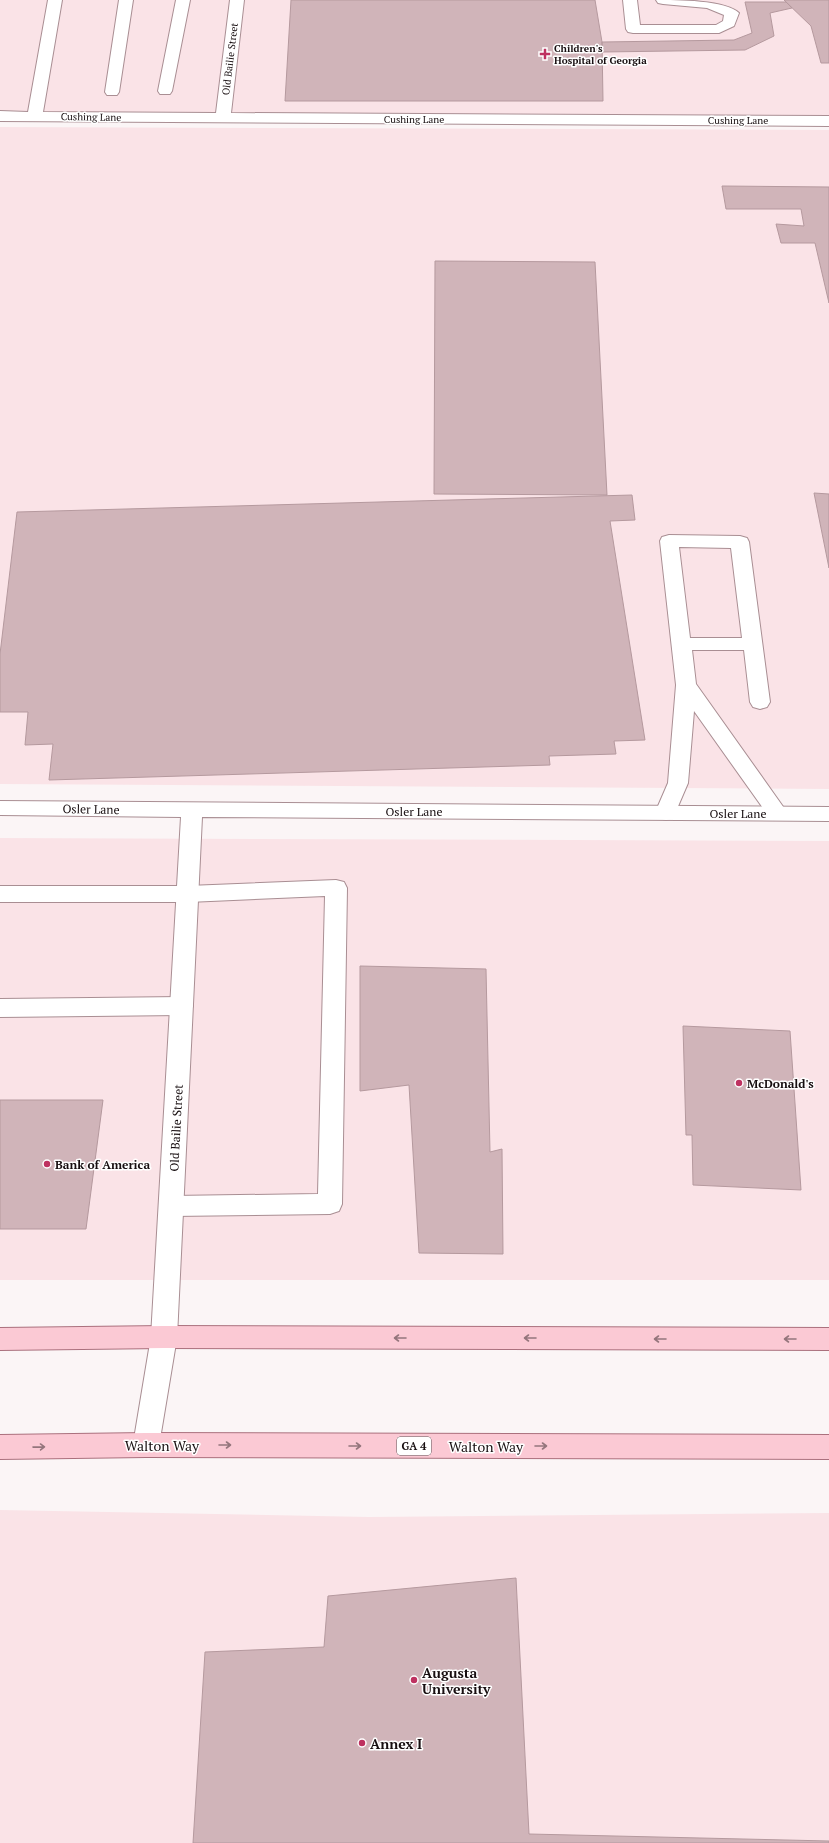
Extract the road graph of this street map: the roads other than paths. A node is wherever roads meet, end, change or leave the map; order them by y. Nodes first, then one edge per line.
1 (55, 0) edge
2 (126, 0) edge
3 (183, 0) edge
4 (237, 0) edge
5 (630, 0) edge
6 (663, 0) edge
7 (165, 91) dead end
8 (112, 92) dead end
9 (0, 116) edge
10 (35, 116) junction
11 (223, 118) junction
12 (829, 121) edge
13 (681, 644) junction
14 (752, 644) junction
15 (686, 685) junction
16 (760, 702) dead end
17 (0, 808) edge
18 (192, 810) junction
19 (666, 813) junction
20 (777, 813) junction
21 (829, 814) edge
22 (0, 894) edge
23 (188, 894) junction
24 (182, 1006) junction
25 (0, 1008) edge
26 (172, 1206) junction
27 (164, 1337) junction
28 (0, 1339) edge
29 (829, 1339) edge
30 (146, 1445) junction
31 (0, 1447) edge
32 (829, 1447) edge

1 - 10 street
2 - 8 street
3 - 7 street
4 - 11 street, Old Bailie Street
5 - 6 street
9 - 10 street, Cushing Lane
10 - 11 street, Cushing Lane
11 - 12 street, Cushing Lane
13 - 14 street
13 - 14 street
13 - 15 street
14 - 16 street
15 - 19 street
15 - 20 street
17 - 18 street, Osler Lane
18 - 19 street, Osler Lane
18 - 23 street, Old Bailie Street
19 - 20 street, Osler Lane
20 - 21 street, Osler Lane
22 - 23 street
23 - 24 street, Old Bailie Street
23 - 26 street
24 - 25 street
24 - 26 street, Old Bailie Street
26 - 27 street, Old Bailie Street
27 - 28 main road
29 -> 27 main road
27 - 30 street, Old Bailie Street
31 -> 30 main road, Walton Way / GA 4
30 -> 32 main road, Walton Way / GA 4

